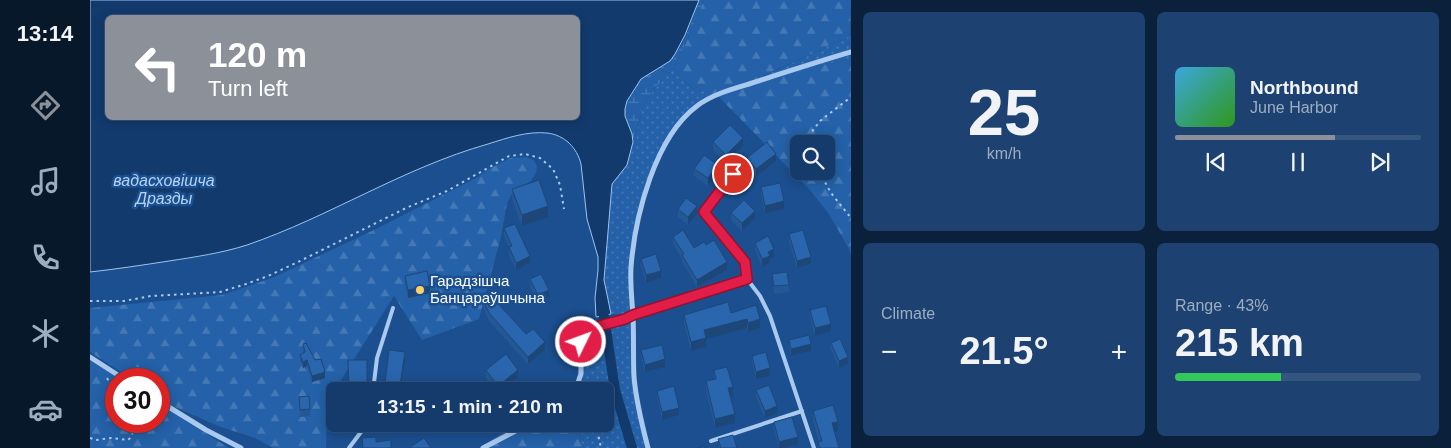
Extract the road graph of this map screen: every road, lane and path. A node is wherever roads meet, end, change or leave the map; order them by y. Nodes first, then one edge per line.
1 (851, 52) edge
2 (851, 97) edge
3 (811, 135) edge
4 (733, 174) dead end
5 (824, 180) edge
6 (564, 209) dead end
7 (851, 218) edge
8 (747, 279) junction
9 (90, 300) edge
10 (392, 308) dead end
11 (633, 315) junction
12 (90, 357) edge
13 (107, 368) edge
14 (374, 382) edge
15 (578, 382) edge
16 (170, 408) edge
17 (802, 411) junction
18 (361, 432) edge
19 (514, 432) edge
20 (598, 432) edge
21 (133, 433) edge
22 (90, 438) edge
23 (711, 441) dead end
24 (241, 448) edge
25 (349, 448) edge
26 (483, 448) edge
27 (601, 448) edge
28 (648, 448) edge
29 (814, 448) edge

1 - 11 street
2 - 3 path
4 - 8 lane
5 - 7 path
6 - 9 path
8 - 11 lane
8 - 17 lane
10 - 14 lane
11 - 15 street
11 - 28 street
12 - 13 street
16 - 24 street
17 - 23 lane
17 - 29 lane
18 - 25 lane
19 - 26 street
20 - 27 path
21 - 22 path

